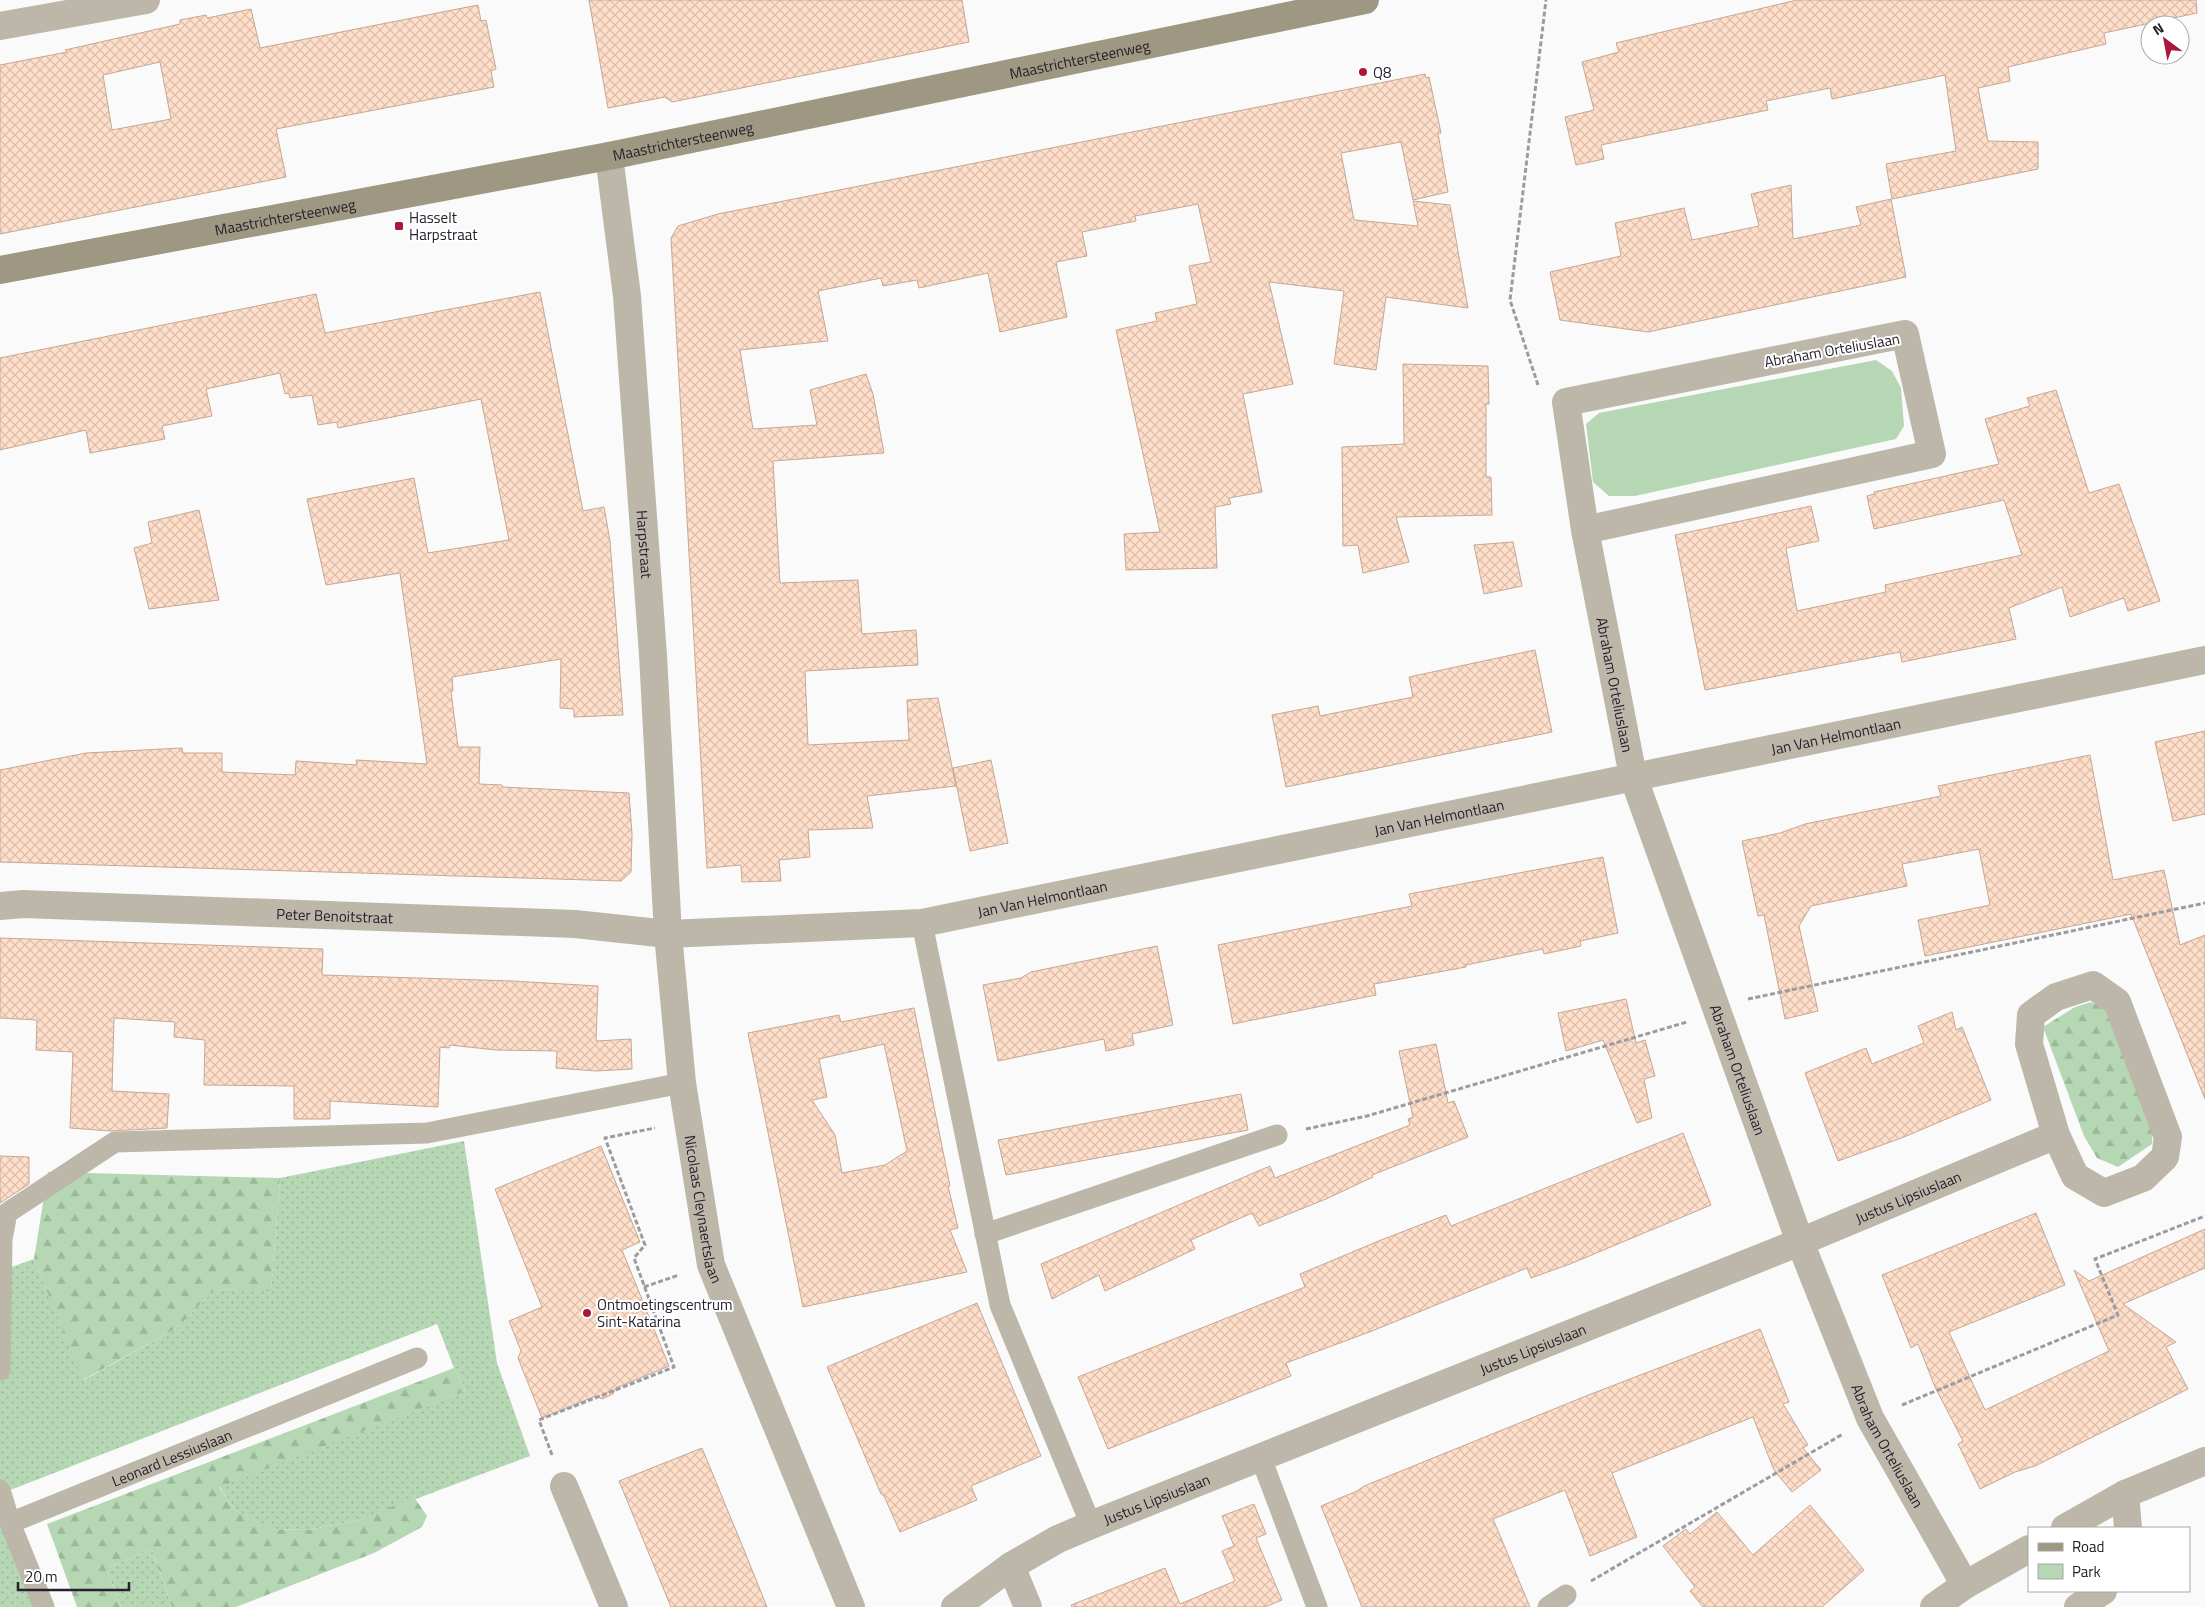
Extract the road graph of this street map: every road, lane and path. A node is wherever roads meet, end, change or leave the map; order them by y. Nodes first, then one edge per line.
1 (146, 0) edge
2 (1365, 0) edge
3 (1546, 0) edge
4 (0, 26) edge
5 (609, 156) junction
6 (0, 270) edge
7 (1539, 387) dead end
8 (1586, 530) junction
9 (2205, 660) edge
10 (1632, 776) junction
11 (0, 906) edge
12 (922, 923) junction
13 (668, 934) junction
14 (682, 1083) junction
15 (651, 1089) junction
16 (1277, 1135) dead end
17 (2056, 1135) junction
18 (2205, 1216) edge
19 (985, 1234) junction
20 (1800, 1242) junction
21 (417, 1358) dead end
22 (0, 1370) edge
23 (1870, 1418) junction
24 (1261, 1458) junction
25 (2205, 1461) edge
26 (564, 1486) joint
27 (0, 1490) edge
28 (2125, 1494) junction
29 (10, 1523) junction
30 (1091, 1525) junction
31 (2067, 1527) edge
32 (2128, 1527) edge
33 (2028, 1550) edge
34 (1011, 1566) junction
35 (1965, 1585) junction
36 (2101, 1592) edge
37 (1566, 1595) joint
38 (44, 1607) edge
39 (614, 1607) edge
40 (851, 1607) edge
41 (956, 1607) edge
42 (1028, 1607) edge
43 (1317, 1607) edge
44 (1548, 1607) edge
45 (1934, 1607) edge
46 (2078, 1607) edge

1 - 4 street
2 - 5 main road, Maastrichtersteenweg
3 - 7 path
5 - 6 main road, Maastrichtersteenweg
5 - 13 street, Harpstraat
8 - 8 street, Abraham Orteliuslaan
8 - 10 street, Abraham Orteliuslaan
9 - 10 street, Jan Van Helmontlaan
10 - 12 street, Jan Van Helmontlaan
10 - 20 street, Abraham Orteliuslaan
11 - 13 street, Peter Benoitstraat
12 - 13 street, Jan Van Helmontlaan
12 - 19 lane
13 - 14 street, Nicolaas Cleynaertslaan
14 - 15 lane
14 - 40 street, Nicolaas Cleynaertslaan
15 - 22 lane
15 - 26 path
16 - 19 lane
17 - 17 street
17 - 20 street, Justus Lipsiuslaan
18 - 23 path
19 - 30 lane
20 - 23 street, Abraham Orteliuslaan
20 - 24 street, Justus Lipsiuslaan
21 - 29 lane, Leonard Lessiuslaan
23 - 35 street, Abraham Orteliuslaan
23 - 37 path
24 - 30 street, Justus Lipsiuslaan
24 - 43 lane
25 - 28 street
26 - 39 street
27 - 29 lane
28 - 31 street
28 - 32 street
29 - 38 lane
30 - 34 street, Justus Lipsiuslaan
33 - 35 street
34 - 41 street, Justus Lipsiuslaan
34 - 42 street
35 - 45 street
36 - 46 street
37 - 44 lane

